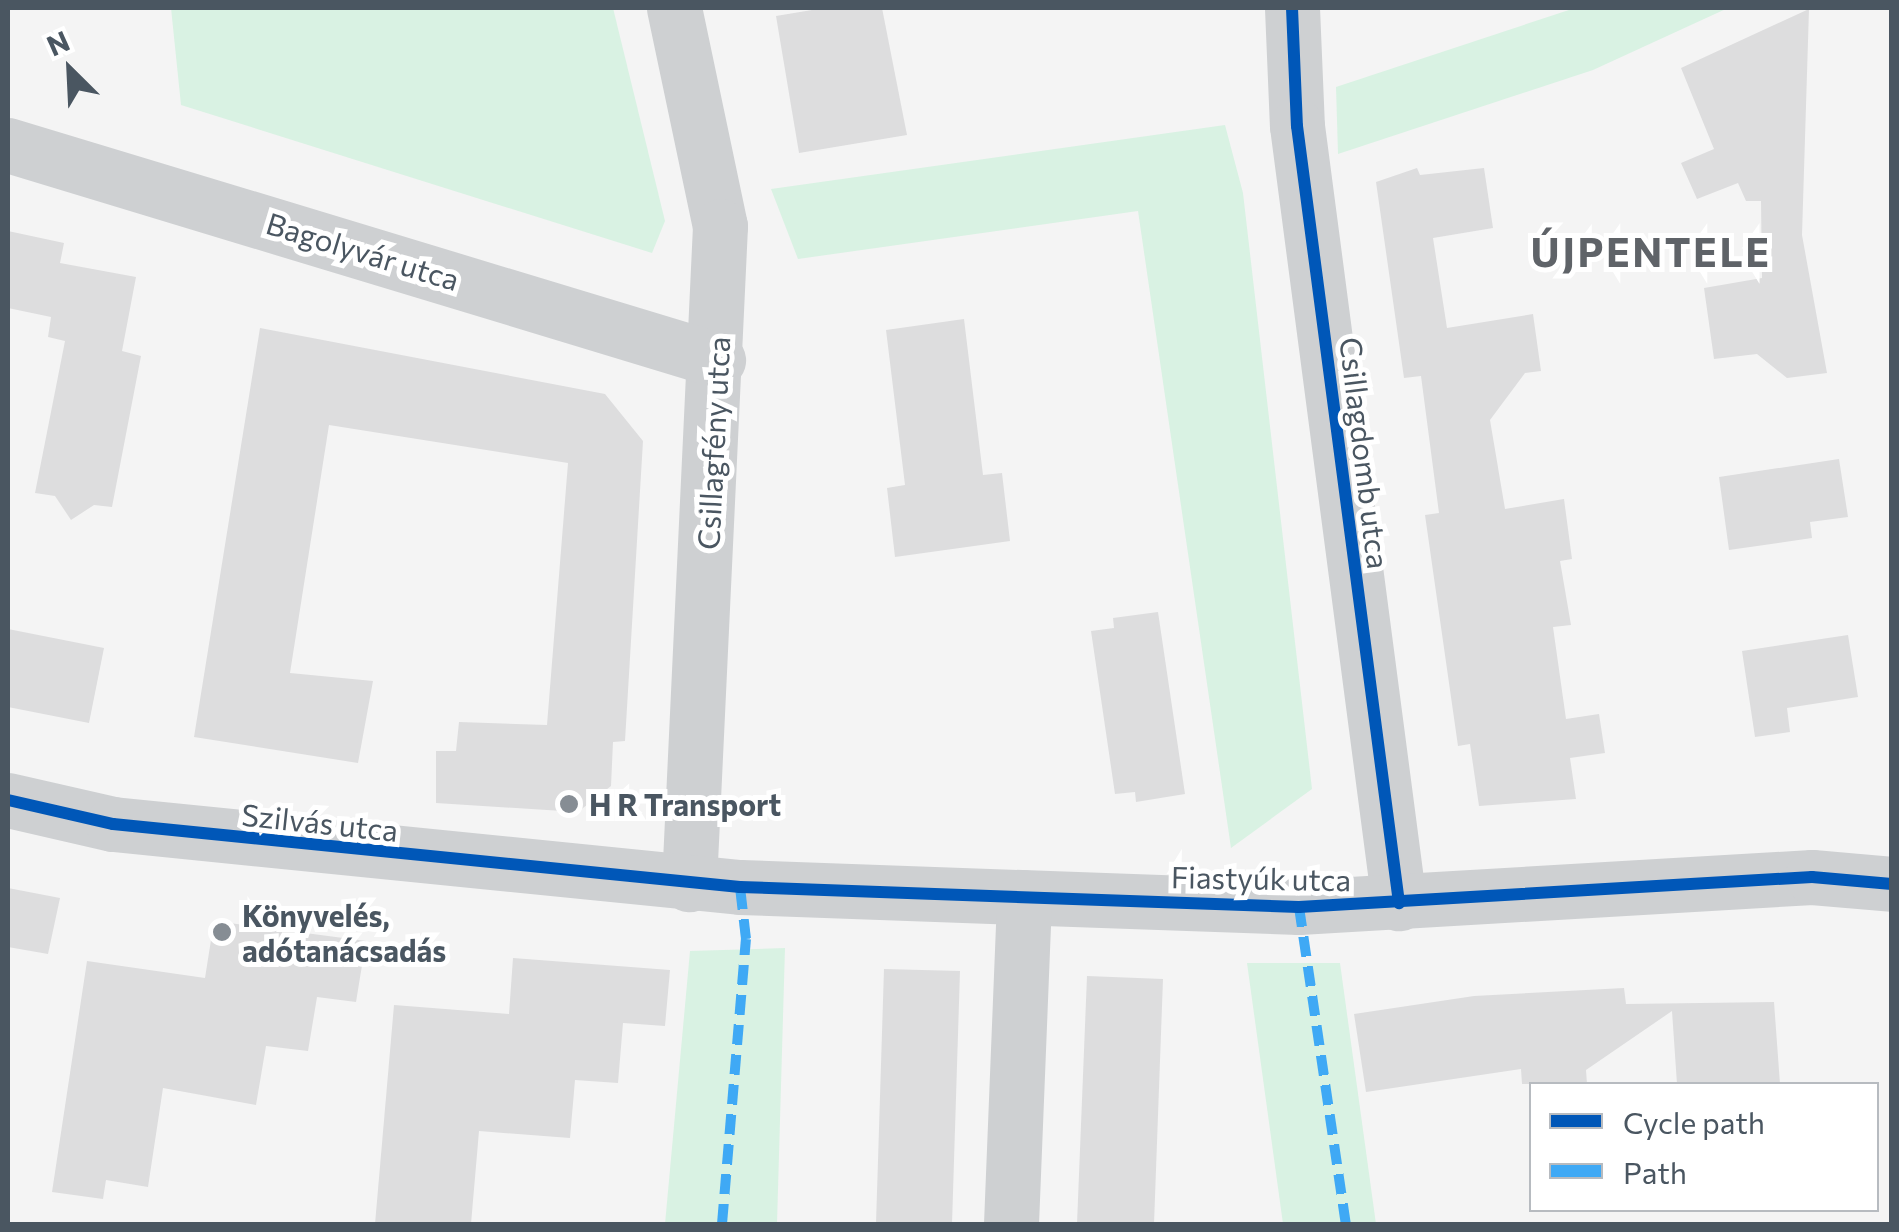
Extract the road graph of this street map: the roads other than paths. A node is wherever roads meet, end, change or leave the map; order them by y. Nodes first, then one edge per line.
1 (674, 8) edge
2 (1292, 8) edge
3 (8, 145) edge
4 (718, 360) junction
5 (8, 800) edge
6 (1892, 841) edge
7 (1812, 878) junction
8 (689, 884) junction
9 (1892, 884) edge
10 (1024, 897) junction
11 (1399, 903) junction
12 (1011, 1224) edge

1 - 4 street, Csillagfény utca
2 - 11 street, Csillagdomb utca
3 - 4 street, Bagolyvár utca
4 - 8 street, Csillagfény utca
5 - 8 street, Szilvás utca
6 - 7 street, Fiastyúk utca
7 - 9 street, Fiastyúk utca
7 - 11 street, Fiastyúk utca
8 - 10 street, Fiastyúk utca
10 - 11 street, Fiastyúk utca
10 - 12 street

